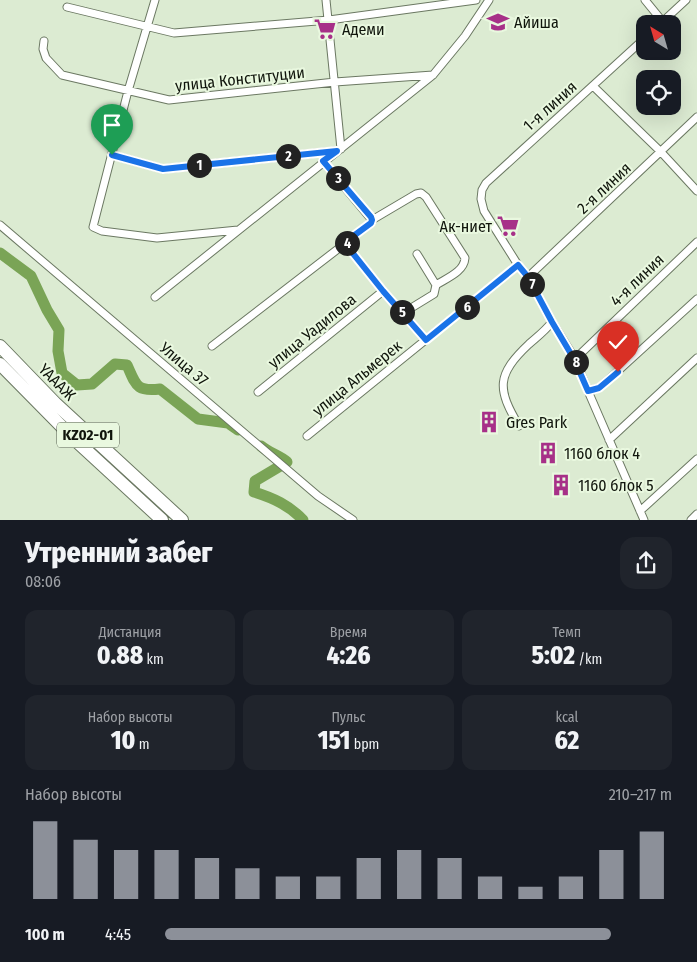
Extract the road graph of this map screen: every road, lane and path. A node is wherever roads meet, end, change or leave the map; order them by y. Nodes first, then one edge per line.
1 (155, 0) edge
2 (326, 0) edge
3 (476, 0) edge
4 (489, 0) edge
5 (645, 0) edge
6 (686, 0) edge
7 (67, 7) dead end
8 (655, 15) edge
9 (670, 15) edge
10 (329, 20) junction
11 (148, 27) junction
12 (44, 41) dead end
13 (636, 46) edge
14 (433, 75) junction
15 (336, 82) junction
16 (593, 86) junction
17 (128, 91) junction
18 (697, 117) edge
19 (339, 150) junction
20 (662, 152) junction
21 (112, 155) junction
22 (323, 161) junction
23 (695, 186) edge
24 (372, 220) junction
25 (0, 225) edge
26 (239, 229) junction
27 (347, 242) junction
28 (697, 242) edge
29 (417, 254) dead end
30 (518, 265) junction
31 (528, 277) junction
32 (436, 285) junction
33 (383, 291) junction
34 (155, 297) dead end
35 (697, 298) edge
36 (403, 313) junction
37 (552, 322) junction
38 (426, 340) junction
39 (0, 346) edge
40 (212, 346) dead end
41 (697, 358) edge
42 (574, 359) junction
43 (0, 364) edge
44 (588, 391) junction
45 (258, 392) dead end
46 (519, 426) dead end
47 (307, 436) dead end
48 (609, 440) junction
49 (697, 459) edge
50 (640, 511) junction
51 (697, 514) edge
52 (162, 520) edge
53 (182, 520) edge
54 (352, 520) edge
55 (644, 520) edge
56 (691, 520) edge

1 - 11 street
2 - 10 street
3 - 10 street
4 - 14 street
5 - 8 street
6 - 9 street
7 - 11 street
10 - 11 street
10 - 15 street
11 - 17 street
12 - 17 street, улица Конституции
13 - 16 street, 1-я линия
14 - 15 street, улица Конституции
14 - 19 street
15 - 17 street, улица Конституции
15 - 19 street
16 - 20 street
16 - 30 street, 1-я линия
17 - 21 street
18 - 20 street, 2-я линия
19 - 21 street
19 - 22 street
20 - 23 street
20 - 31 street, 2-я линия
21 - 26 street
22 - 24 street
22 - 26 street
24 - 27 street
24 - 32 street
25 - 54 street, Улица 37
26 - 34 street
27 - 33 street
27 - 40 street
28 - 42 street, 4-я линия
29 - 32 street
30 - 31 street
30 - 38 street, улица Альмерек
31 - 37 street
32 - 36 street
33 - 36 street
33 - 45 street, улица Уадилова
35 - 44 street
36 - 38 street
37 - 42 street
37 - 46 street
38 - 47 street, улица Альмерек
39 - 53 highway, ҮАААЖ / KZ02-01
41 - 48 street
42 - 44 street
43 - 52 highway, ҮАААЖ / KZ02-01
44 - 48 street
48 - 50 street
49 - 50 street
50 - 55 street
51 - 56 street

